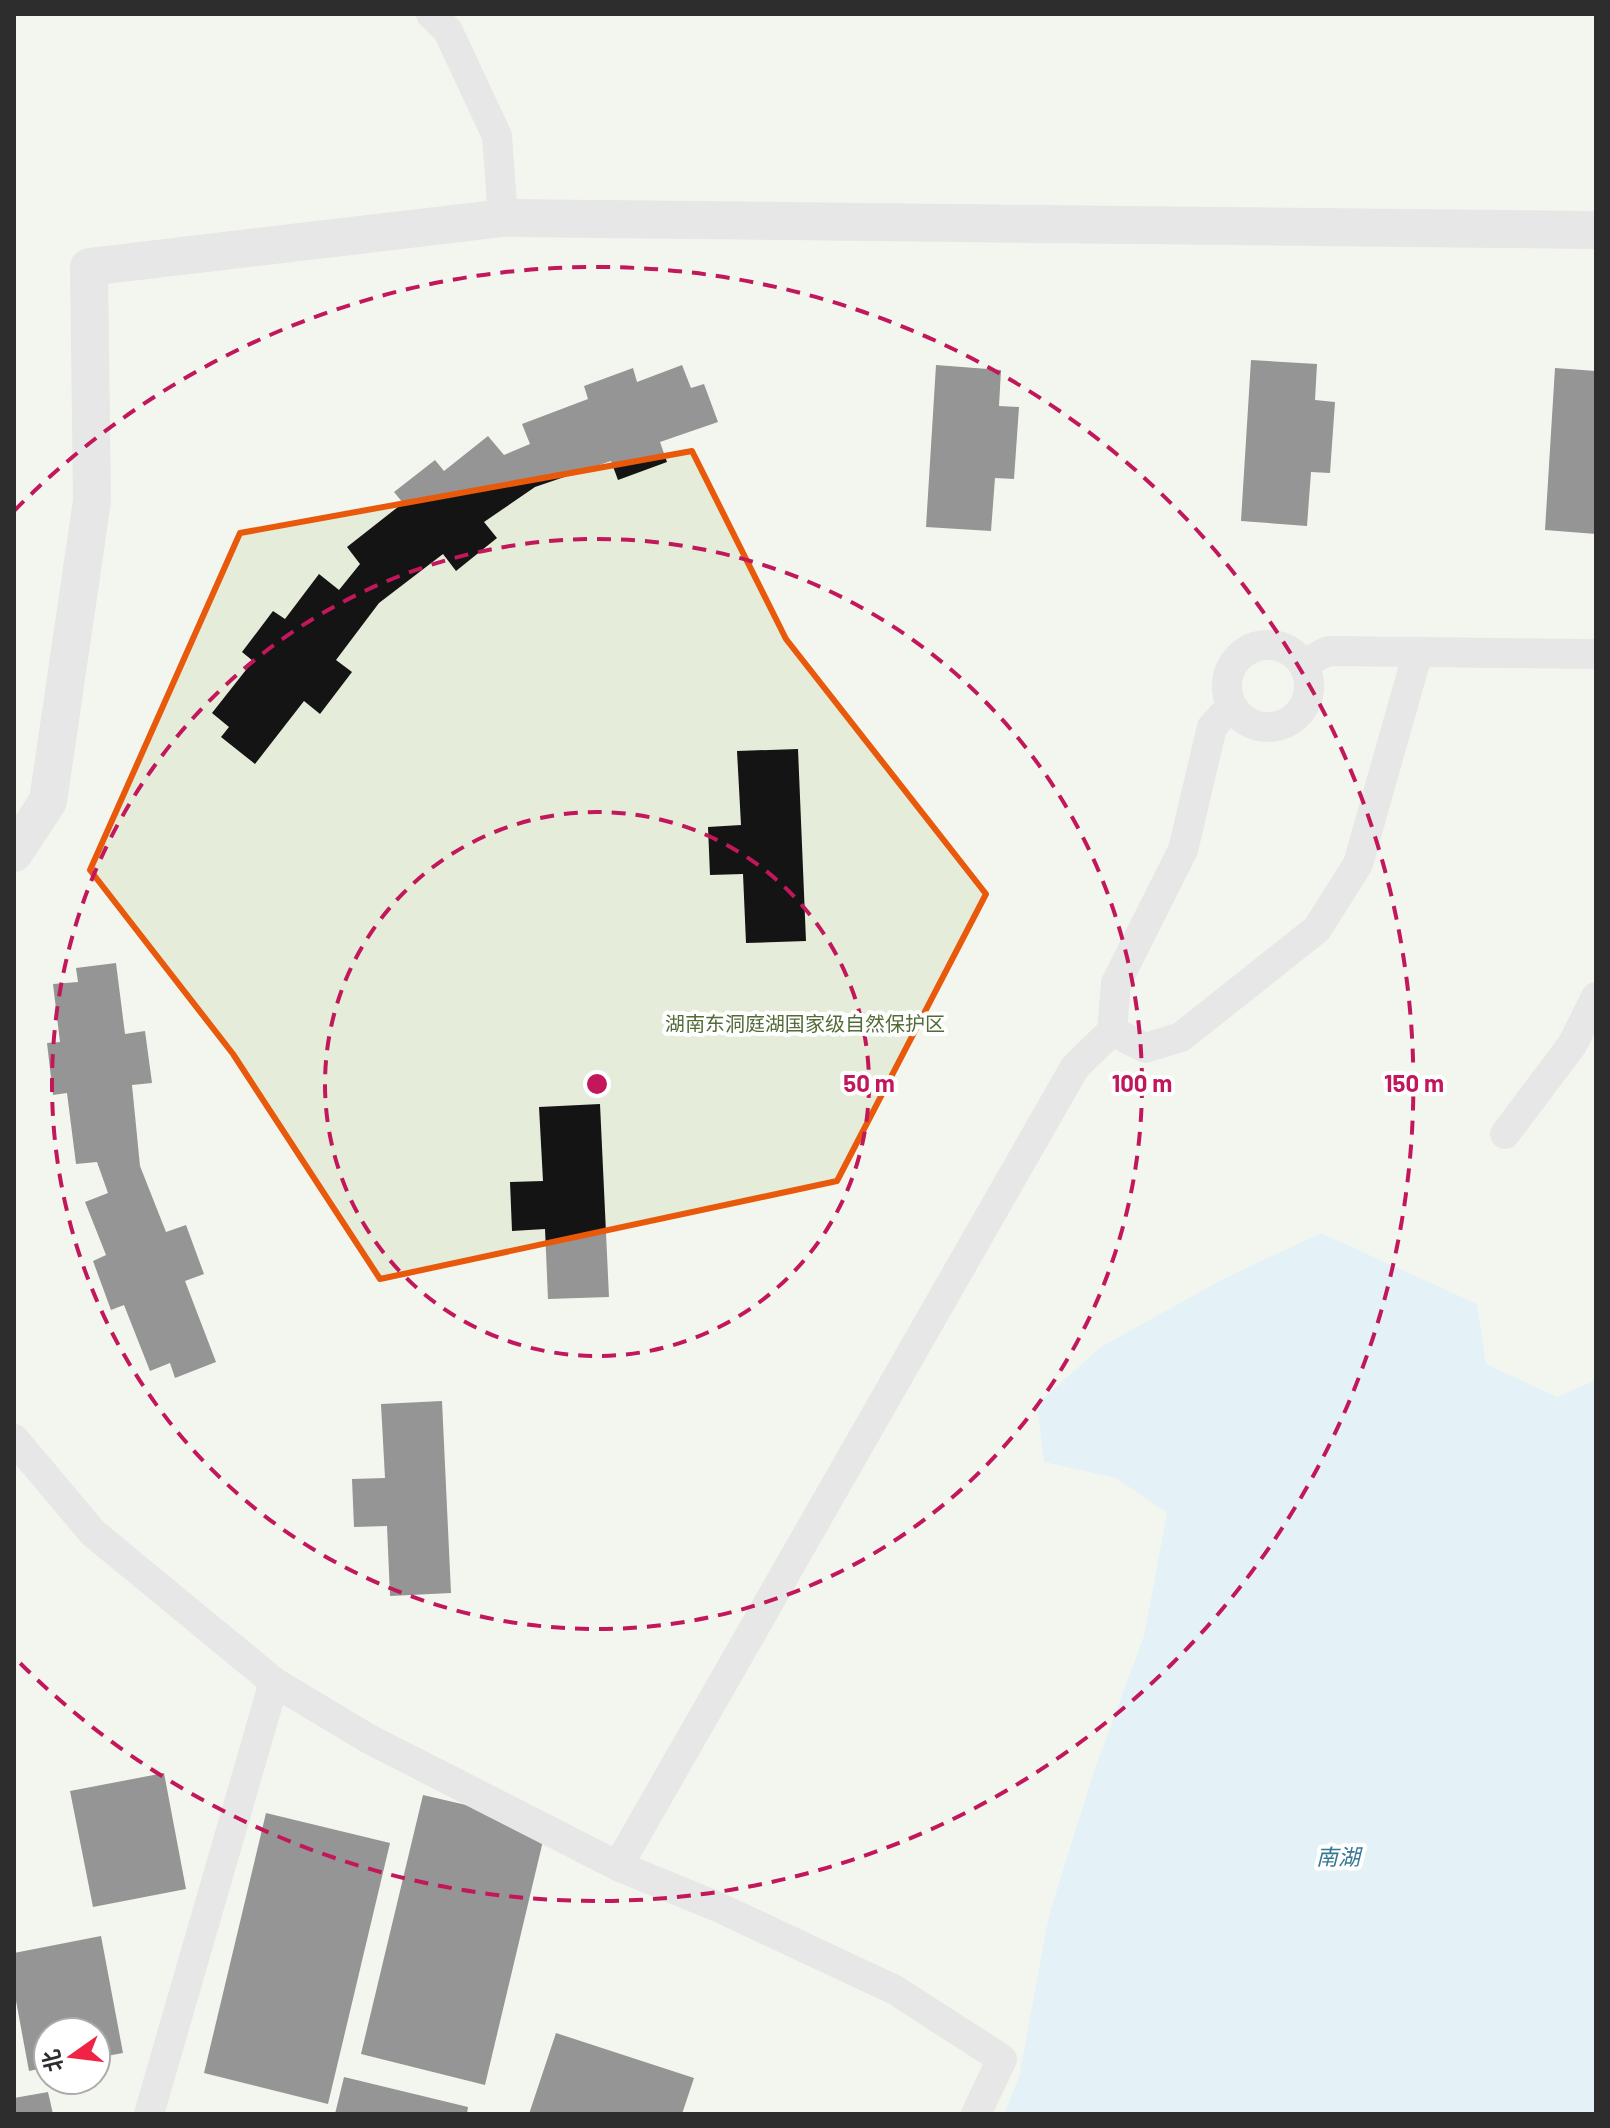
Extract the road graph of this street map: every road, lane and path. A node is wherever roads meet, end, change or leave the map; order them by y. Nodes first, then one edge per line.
1 (431, 14) edge
2 (503, 218) junction
3 (1596, 230) edge
4 (1418, 652) junction
5 (1596, 654) edge
6 (1303, 664) junction
7 (1232, 705) junction
8 (14, 853) edge
9 (1596, 997) edge
10 (1112, 1031) junction
11 (1505, 1134) dead end
12 (14, 1439) edge
13 (274, 1682) junction
14 (618, 1866) junction
15 (149, 2114) edge
16 (976, 2114) edge

1 - 2 street
2 - 3 street
2 - 8 street
4 - 5 street
4 - 6 street
4 - 10 street
6 - 7 street
6 - 7 street
7 - 10 street
9 - 11 street
10 - 14 street
12 - 13 street
13 - 14 street
13 - 15 street
14 - 16 street

